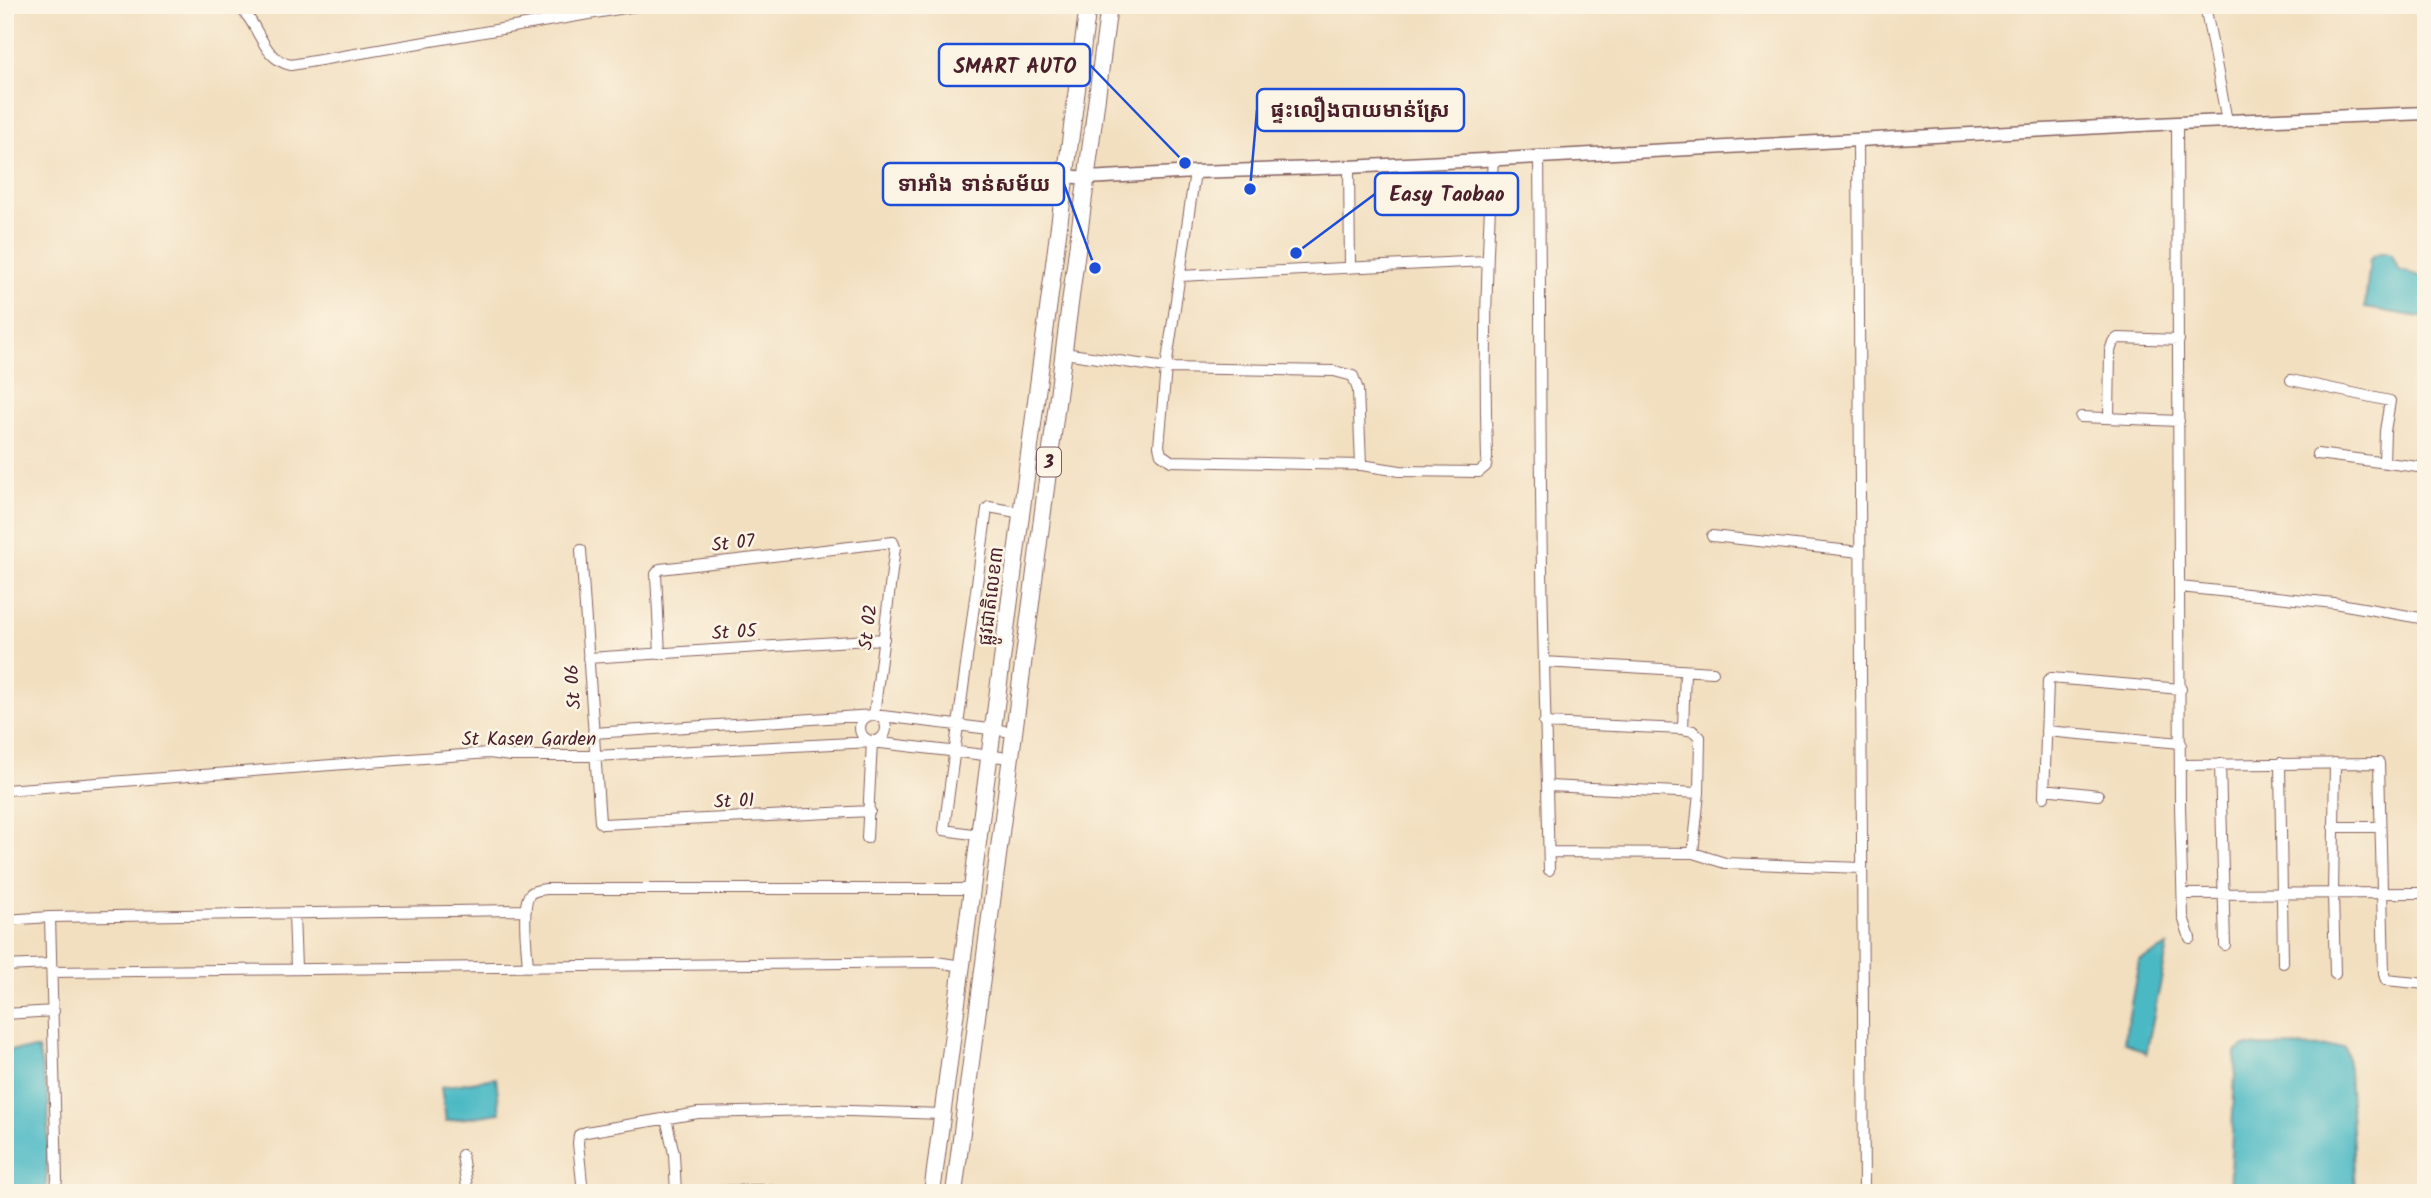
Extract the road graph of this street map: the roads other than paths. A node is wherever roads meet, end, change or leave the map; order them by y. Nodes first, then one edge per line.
1 (237, 5) edge
2 (642, 5) edge
3 (1088, 5) edge
4 (1109, 5) edge
5 (2205, 5) edge
6 (2426, 113) edge
7 (2227, 121) junction
8 (2177, 123) junction
9 (1858, 140) junction
10 (1539, 157) junction
11 (1493, 159) junction
12 (1349, 167) junction
13 (1195, 172) junction
14 (1066, 176) junction
15 (1087, 178) junction
16 (1486, 261) junction
17 (1350, 268) junction
18 (1180, 276) junction
19 (2179, 340) junction
20 (1064, 353) junction
21 (1166, 368) junction
22 (2291, 380) dead end
23 (2081, 417) dead end
24 (2109, 418) junction
25 (2179, 421) junction
26 (2317, 454) dead end
27 (2384, 462) junction
28 (1361, 466) junction
29 (2426, 468) edge
30 (1022, 513) junction
31 (1712, 536) dead end
32 (895, 544) joint
33 (581, 550) dead end
34 (1860, 552) junction
35 (2180, 587) junction
36 (2426, 619) edge
37 (884, 639) junction
38 (660, 653) junction
39 (588, 658) junction
40 (1544, 662) junction
41 (1685, 671) junction
42 (1713, 673) dead end
43 (2181, 689) junction
44 (874, 715) junction
45 (1544, 723) junction
46 (957, 725) junction
47 (993, 729) junction
48 (1683, 729) junction
49 (2046, 731) junction
50 (1014, 732) junction
51 (593, 733) junction
52 (872, 742) junction
53 (2181, 743) junction
54 (954, 751) junction
55 (990, 755) junction
56 (594, 756) junction
57 (1010, 758) junction
58 (2335, 763) junction
59 (2220, 764) junction
60 (2280, 764) junction
61 (2182, 765) junction
62 (1548, 786) junction
63 (5, 790) edge
64 (1699, 793) junction
65 (2098, 795) dead end
66 (870, 811) junction
67 (600, 822) joint
68 (2333, 827) junction
69 (2380, 827) junction
70 (979, 835) junction
71 (867, 838) dead end
72 (1549, 852) junction
73 (1693, 853) junction
74 (1862, 868) junction
75 (1549, 870) dead end
76 (972, 889) junction
77 (2383, 893) junction
78 (2426, 893) edge
79 (2183, 894) junction
80 (2281, 894) junction
81 (2333, 894) junction
82 (2224, 895) junction
83 (526, 910) junction
84 (294, 914) junction
85 (50, 917) junction
86 (5, 920) edge
87 (2190, 938) dead end
88 (2225, 945) dead end
89 (2283, 963) dead end
90 (5, 966) edge
91 (962, 966) junction
92 (528, 967) junction
93 (52, 968) junction
94 (296, 968) junction
95 (2335, 974) dead end
96 (2426, 984) edge
97 (54, 1011) junction
98 (5, 1014) edge
99 (943, 1114) junction
100 (666, 1118) junction
101 (462, 1154) dead end
102 (55, 1193) edge
103 (468, 1193) edge
104 (583, 1193) edge
105 (676, 1193) edge
106 (801, 1193) edge
107 (932, 1193) edge
108 (954, 1193) edge
109 (1864, 1193) edge

1 - 2 street
3 - 14 highway, ផ្លូវជាតិលេខ៣ / 3
4 - 15 highway, 3
5 - 7 street
6 - 7 street
7 - 8 street
8 - 9 street
8 - 19 street
9 - 10 street
9 - 34 street
10 - 11 street
10 - 40 street
11 - 12 street
11 - 16 street
12 - 13 street
12 - 17 street
13 - 15 street
13 - 18 street
14 - 15 street
14 - 30 highway, ផ្លូវជាតិលេខ៣ / 3
15 - 20 highway, 3
16 - 17 street
16 - 28 street
17 - 18 street
18 - 21 street
19 - 24 street
19 - 25 street
20 - 21 street
20 - 50 highway, 3
21 - 28 street
21 - 28 street
22 - 27 street
23 - 24 street
24 - 25 street
25 - 35 street
26 - 27 street
27 - 29 street
30 - 46 street
30 - 47 highway, ផ្លូវជាតិលេខ៣ / 3
31 - 34 street
32 - 37 street, St 02
32 - 38 street, St 07
33 - 39 street, St 06
34 - 74 street
35 - 36 street
35 - 43 street
37 - 38 street, St 05
37 - 44 street, St 02
38 - 39 street, St 05
39 - 51 street, St 06
40 - 41 street
40 - 45 street
41 - 42 street
41 - 48 street
43 - 49 street
43 - 53 street
44 - 46 street, St Kasen Garden
44 - 51 street, St Kasen Garden
44 - 52 street
44 - 52 street
45 - 48 street
45 - 62 street
46 - 47 street, St Kasen Garden
46 - 54 street
47 - 50 street, St Kasen Garden
47 - 55 highway, ផ្លូវជាតិលេខ៣ / 3
48 - 64 street
49 - 53 street
49 - 65 street
50 - 57 highway, 3
51 - 56 street, St 06
52 - 54 street, St Kasen Garden
52 - 56 street, St Kasen Garden
52 - 66 street
53 - 61 street
54 - 55 street, St Kasen Garden
54 - 70 street
55 - 57 street, St Kasen Garden
55 - 70 highway, ផ្លូវជាតិលេខ៣ / 3
56 - 63 street, St Kasen Garden
56 - 67 street, St 06
57 - 108 highway, 3
58 - 60 street
58 - 68 street
58 - 69 street
59 - 60 street
59 - 61 street
59 - 82 street
60 - 80 street
61 - 79 street
62 - 64 street
62 - 72 street
64 - 73 street
66 - 67 street, St 01
66 - 71 street
68 - 69 street
68 - 81 street
69 - 77 street
70 - 76 highway, ផ្លូវជាតិលេខ៣ / 3
72 - 73 street
72 - 75 street
73 - 74 street
74 - 109 street
76 - 83 street
76 - 91 highway, ផ្លូវជាតិលេខ៣ / 3
77 - 78 street
77 - 81 street
77 - 96 street
79 - 82 street
79 - 87 street
80 - 81 street
80 - 82 street
80 - 89 street
81 - 95 street
82 - 88 street
83 - 84 street
83 - 92 street
84 - 85 street
84 - 94 street
85 - 86 street
85 - 93 street
90 - 93 street
91 - 92 street
91 - 99 highway, ផ្លូវជាតិលេខ៣ / 3
92 - 94 street
93 - 94 street
93 - 97 street
97 - 98 street
97 - 102 street
99 - 100 street
99 - 107 highway, ផ្លូវជាតិលេខ៣ / 3
100 - 104 street
100 - 105 street
101 - 103 street
105 - 106 street

